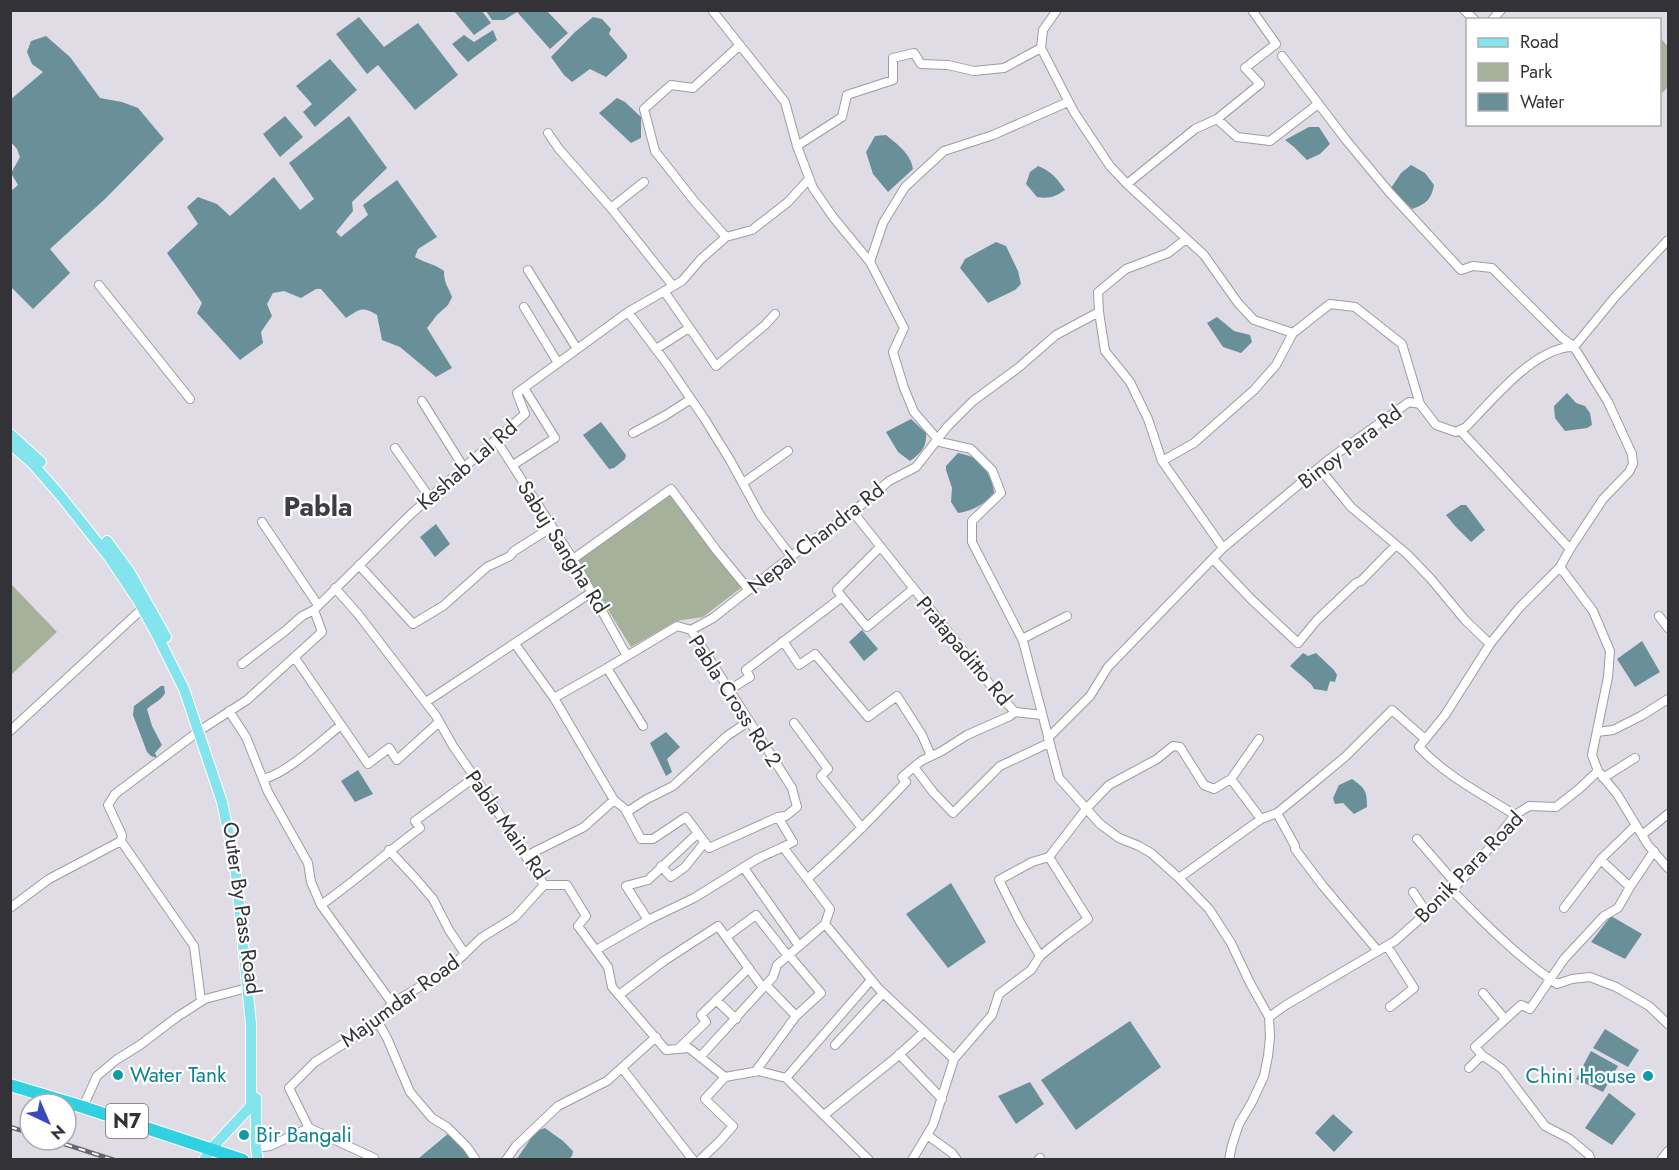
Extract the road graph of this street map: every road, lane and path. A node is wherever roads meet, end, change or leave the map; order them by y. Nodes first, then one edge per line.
1 (712, 10) edge
2 (1057, 10) edge
3 (1252, 10) edge
4 (740, 45) junction
5 (1041, 48) junction
6 (1282, 56) dead end
7 (1068, 102) junction
8 (1318, 104) junction
9 (1217, 119) junction
10 (548, 133) dead end
11 (797, 146) junction
12 (809, 179) junction
13 (644, 182) dead end
14 (1127, 184) junction
15 (611, 208) junction
16 (726, 237) junction
17 (1186, 239) junction
18 (1668, 240) edge
19 (870, 262) junction
20 (528, 270) dead end
21 (99, 285) dead end
22 (669, 289) junction
23 (524, 308) dead end
24 (628, 312) junction
25 (1099, 312) junction
26 (775, 314) dead end
27 (689, 328) junction
28 (1293, 333) junction
29 (1574, 347) junction
30 (577, 349) junction
31 (656, 349) junction
32 (558, 363) junction
33 (524, 388) junction
34 (190, 399) dead end
35 (691, 399) junction
36 (422, 401) dead end
37 (1420, 404) junction
38 (1460, 430) junction
39 (633, 433) dead end
40 (10, 434) edge
41 (496, 440) junction
42 (937, 440) junction
43 (10, 444) edge
44 (395, 448) dead end
45 (788, 451) dead end
46 (1162, 461) junction
47 (513, 465) junction
48 (464, 468) junction
49 (1318, 468) junction
50 (743, 483) junction
51 (429, 498) junction
52 (853, 512) junction
53 (262, 522) dead end
54 (552, 526) junction
55 (1396, 545) junction
56 (880, 548) junction
57 (1224, 548) junction
58 (1570, 549) junction
59 (791, 556) junction
60 (573, 559) junction
61 (1213, 559) junction
62 (359, 565) junction
63 (1560, 567) junction
64 (335, 588) junction
65 (913, 589) junction
66 (749, 590) junction
67 (592, 592) junction
68 (842, 597) junction
69 (316, 608) junction
70 (142, 609) junction
71 (1067, 616) dead end
72 (1659, 616) dead end
73 (1668, 628) edge
74 (691, 630) junction
75 (1022, 639) junction
76 (783, 641) junction
77 (515, 644) junction
78 (1490, 644) junction
79 (627, 656) junction
80 (295, 658) junction
81 (242, 664) dead end
82 (607, 668) junction
83 (729, 690) junction
84 (554, 698) junction
85 (1668, 699) edge
86 (426, 702) junction
87 (229, 711) junction
88 (1015, 712) junction
89 (1042, 715) junction
90 (749, 721) junction
91 (439, 722) junction
92 (794, 723) dead end
93 (341, 725) junction
94 (643, 726) dead end
95 (201, 729) junction
96 (10, 730) edge
97 (1597, 732) junction
98 (1259, 739) dead end
99 (1425, 739) junction
100 (1049, 740) junction
101 (932, 756) junction
102 (1635, 758) dead end
103 (914, 767) junction
104 (1600, 774) junction
105 (475, 777) junction
106 (262, 779) junction
107 (1231, 779) junction
108 (614, 800) junction
109 (1086, 809) junction
110 (627, 812) junction
111 (1277, 813) junction
112 (1515, 814) junction
113 (1668, 814) edge
114 (778, 818) junction
115 (1261, 819) junction
116 (1636, 825) junction
117 (862, 828) junction
118 (698, 833) junction
119 (1642, 835) junction
120 (1417, 839) dead end
121 (121, 841) junction
122 (705, 842) junction
123 (783, 848) junction
124 (389, 850) junction
125 (1654, 851) junction
126 (526, 856) junction
127 (1049, 857) junction
128 (1601, 860) junction
129 (1667, 863) edge
130 (661, 866) junction
131 (744, 868) junction
132 (1179, 878) junction
133 (807, 879) junction
134 (544, 885) junction
135 (1454, 887) junction
136 (1630, 887) junction
137 (1413, 892) dead end
138 (321, 905) junction
139 (10, 908) edge
140 (1564, 908) dead end
141 (1427, 913) junction
142 (648, 920) junction
143 (825, 924) junction
144 (726, 937) junction
145 (799, 946) junction
146 (1387, 946) junction
147 (596, 950) junction
148 (1378, 951) junction
149 (465, 954) junction
150 (788, 956) junction
151 (1040, 956) junction
152 (749, 968) junction
153 (1550, 979) junction
154 (871, 980) junction
155 (765, 987) junction
156 (247, 988) junction
157 (883, 993) junction
158 (1483, 993) dead end
159 (619, 995) junction
160 (716, 1000) junction
161 (201, 1002) junction
162 (392, 1003) junction
163 (1390, 1006) dead end
164 (796, 1016) junction
165 (1269, 1017) junction
166 (735, 1018) junction
167 (1505, 1019) junction
168 (378, 1022) junction
169 (1668, 1024) edge
170 (924, 1032) junction
171 (656, 1037) junction
172 (835, 1045) dead end
173 (679, 1048) junction
174 (899, 1054) junction
175 (1482, 1055) junction
176 (700, 1057) junction
177 (954, 1059) junction
178 (622, 1068) junction
179 (1469, 1068) dead end
180 (754, 1072) junction
181 (725, 1077) junction
182 (786, 1078) junction
183 (10, 1085) edge
184 (942, 1099) junction
185 (83, 1107) junction
186 (824, 1115) junction
187 (309, 1128) junction
188 (927, 1135) junction
189 (256, 1148) junction
190 (1668, 1151) edge
191 (208, 1154) edge
192 (374, 1158) dead end
193 (243, 1160) edge
194 (258, 1160) edge
195 (476, 1160) edge
196 (506, 1160) edge
197 (693, 1160) edge
198 (700, 1160) edge
199 (869, 1160) edge
200 (912, 1160) edge
201 (957, 1160) edge
202 (1229, 1160) edge
203 (1591, 1160) edge
204 (1661, 1160) edge

1 - 4 street
2 - 5 street
3 - 9 street
4 - 11 street
4 - 16 street
5 - 7 street
5 - 11 street
6 - 8 street
7 - 14 street
7 - 19 street
8 - 9 street
8 - 29 street
9 - 14 street
10 - 15 street
11 - 12 street
12 - 16 street
12 - 19 street
13 - 15 street
14 - 17 street
15 - 22 street
16 - 22 street
17 - 25 street
17 - 28 street
18 - 29 street
19 - 42 street
20 - 30 street
21 - 34 street
22 - 24 street
22 - 27 street
23 - 32 street
24 - 30 street
24 - 31 street
25 - 42 street, Nepal Chandra Rd
25 - 46 street
26 - 27 street
27 - 31 street
28 - 37 street
28 - 46 street
29 - 38 street
29 - 58 street
30 - 32 street
31 - 35 street
32 - 33 street
33 - 41 street, Keshab Lal Rd
33 - 47 street
35 - 39 street
35 - 50 street
36 - 48 street
37 - 38 street, Binoy Para Rd
37 - 49 street, Binoy Para Rd
38 - 58 street
40 - 95 main road, Outer By Pass Road
41 - 47 street, Sabuj Sangha Rd
41 - 48 street, Keshab Lal Rd
42 - 52 street, Nepal Chandra Rd
42 - 75 street
43 - 70 main road, Outer By Pass Road
44 - 51 street
45 - 50 street
46 - 57 street
47 - 54 street, Sabuj Sangha Rd
48 - 51 street, Keshab Lal Rd
49 - 55 street
49 - 57 street, Binoy Para Rd
50 - 59 street
51 - 62 street, Keshab Lal Rd
52 - 56 street, Pratapaditto Rd
52 - 59 street, Nepal Chandra Rd
53 - 69 street
54 - 60 street, Sabuj Sangha Rd
54 - 62 street
55 - 61 street
55 - 78 street
56 - 65 street, Pratapaditto Rd
56 - 68 street
57 - 61 street, Binoy Para Rd
58 - 63 street
59 - 66 street, Nepal Chandra Rd
60 - 66 street
60 - 67 street, Sabuj Sangha Rd
61 - 100 street, Binoy Para Rd
62 - 64 street, Keshab Lal Rd
63 - 78 street
63 - 97 street
64 - 69 street, Keshab Lal Rd
64 - 86 street, Pabla Main Rd
65 - 68 street
65 - 88 street, Pratapaditto Rd
66 - 74 street, Nepal Chandra Rd
67 - 77 street
67 - 79 street, Sabuj Sangha Rd
68 - 76 street
69 - 80 street
69 - 81 street, Keshab Lal Rd
70 - 95 main road, Outer By Pass Road
70 - 96 street
71 - 75 street
72 - 73 street
74 - 79 street, Pabla Cross Rd 2
74 - 83 street, Pabla Cross Rd 2
75 - 89 street
76 - 83 street
76 - 101 street
77 - 84 street
77 - 86 street
78 - 99 street
79 - 82 street, Pabla Cross Rd 2
80 - 87 street
80 - 93 street
82 - 84 street, Pabla Cross Rd 2
82 - 94 street
83 - 90 street, Pabla Cross Rd 2
84 - 108 street
85 - 97 street
86 - 91 street, Pabla Main Rd
87 - 95 street
87 - 106 street
88 - 89 street, Pratapaditto Rd
88 - 101 street
89 - 100 street
90 - 110 street
90 - 114 street, Pabla Cross Rd 2
91 - 93 street
91 - 105 street, Pabla Main Rd
92 - 117 street
93 - 106 street
95 - 121 street
95 - 156 main road, Outer By Pass Road
95 - 189 main road, Outer By Pass Road
97 - 104 street
98 - 107 street
99 - 111 street
99 - 112 street
100 - 103 street, Binoy Para Rd
100 - 109 street
101 - 103 street
102 - 104 street, Bonik Para Road
103 - 117 street
104 - 112 street, Bonik Para Road
104 - 116 street
105 - 124 street
105 - 126 street, Pabla Main Rd
106 - 138 street
107 - 109 street
107 - 115 street
108 - 110 street
108 - 126 street
109 - 127 street
109 - 132 street
110 - 118 street
111 - 115 street
111 - 148 street
112 - 135 street, Bonik Para Road
113 - 119 street
114 - 122 street
114 - 123 street
115 - 132 street
116 - 119 street
116 - 128 street
117 - 133 street
118 - 122 street
118 - 130 street
119 - 125 street
120 - 135 street
121 - 139 street
121 - 161 street
122 - 130 street
123 - 131 street
123 - 133 street
124 - 138 street
124 - 149 street
125 - 129 street
125 - 136 street
126 - 134 street, Pabla Main Rd
127 - 151 street
127 - 151 street
128 - 136 street
128 - 140 street
130 - 142 street
131 - 142 street
131 - 145 street
132 - 165 street
133 - 143 street
134 - 147 street, Pabla Main Rd
134 - 149 street, Majumdar Road
135 - 141 street, Bonik Para Road
135 - 153 street
136 - 153 street
137 - 141 street
138 - 162 street
141 - 146 street, Bonik Para Road
142 - 147 street
143 - 145 street
143 - 154 street
144 - 150 street
144 - 152 street
144 - 159 street
145 - 150 street
146 - 148 street, Bonik Para Road
146 - 163 street
147 - 159 street, Pabla Main Rd
148 - 165 street, Bonik Para Road
149 - 162 street, Majumdar Road
150 - 155 street
150 - 164 street
151 - 177 street
152 - 155 street
152 - 160 street
153 - 167 street
153 - 169 street
154 - 157 street
154 - 182 street
155 - 164 street
155 - 166 street
156 - 161 street
156 - 191 main road, Outer By Pass Road
157 - 170 street
157 - 172 street
158 - 167 street
159 - 171 street, Pabla Main Rd
160 - 166 street
160 - 173 street
161 - 185 street
162 - 168 street, Majumdar Road
164 - 180 street
165 - 202 street
166 - 176 street
167 - 175 street
168 - 187 street, Majumdar Road
168 - 195 street
170 - 174 street
170 - 177 street
171 - 173 street, Pabla Main Rd
171 - 178 street
173 - 176 street, Pabla Main Rd
174 - 184 street
174 - 186 street
175 - 179 street
175 - 203 street
176 - 181 street, Pabla Main Rd
177 - 184 street
178 - 196 street
178 - 197 street
180 - 181 street
180 - 182 street
181 - 198 street
182 - 186 street
183 - 185 highway, N7
184 - 188 street
185 - 191 highway, N7
186 - 199 street
187 - 189 street
187 - 192 street
188 - 200 street
188 - 201 street
189 - 194 main road, Outer By Pass Road
190 - 204 street
191 - 193 highway, N7

